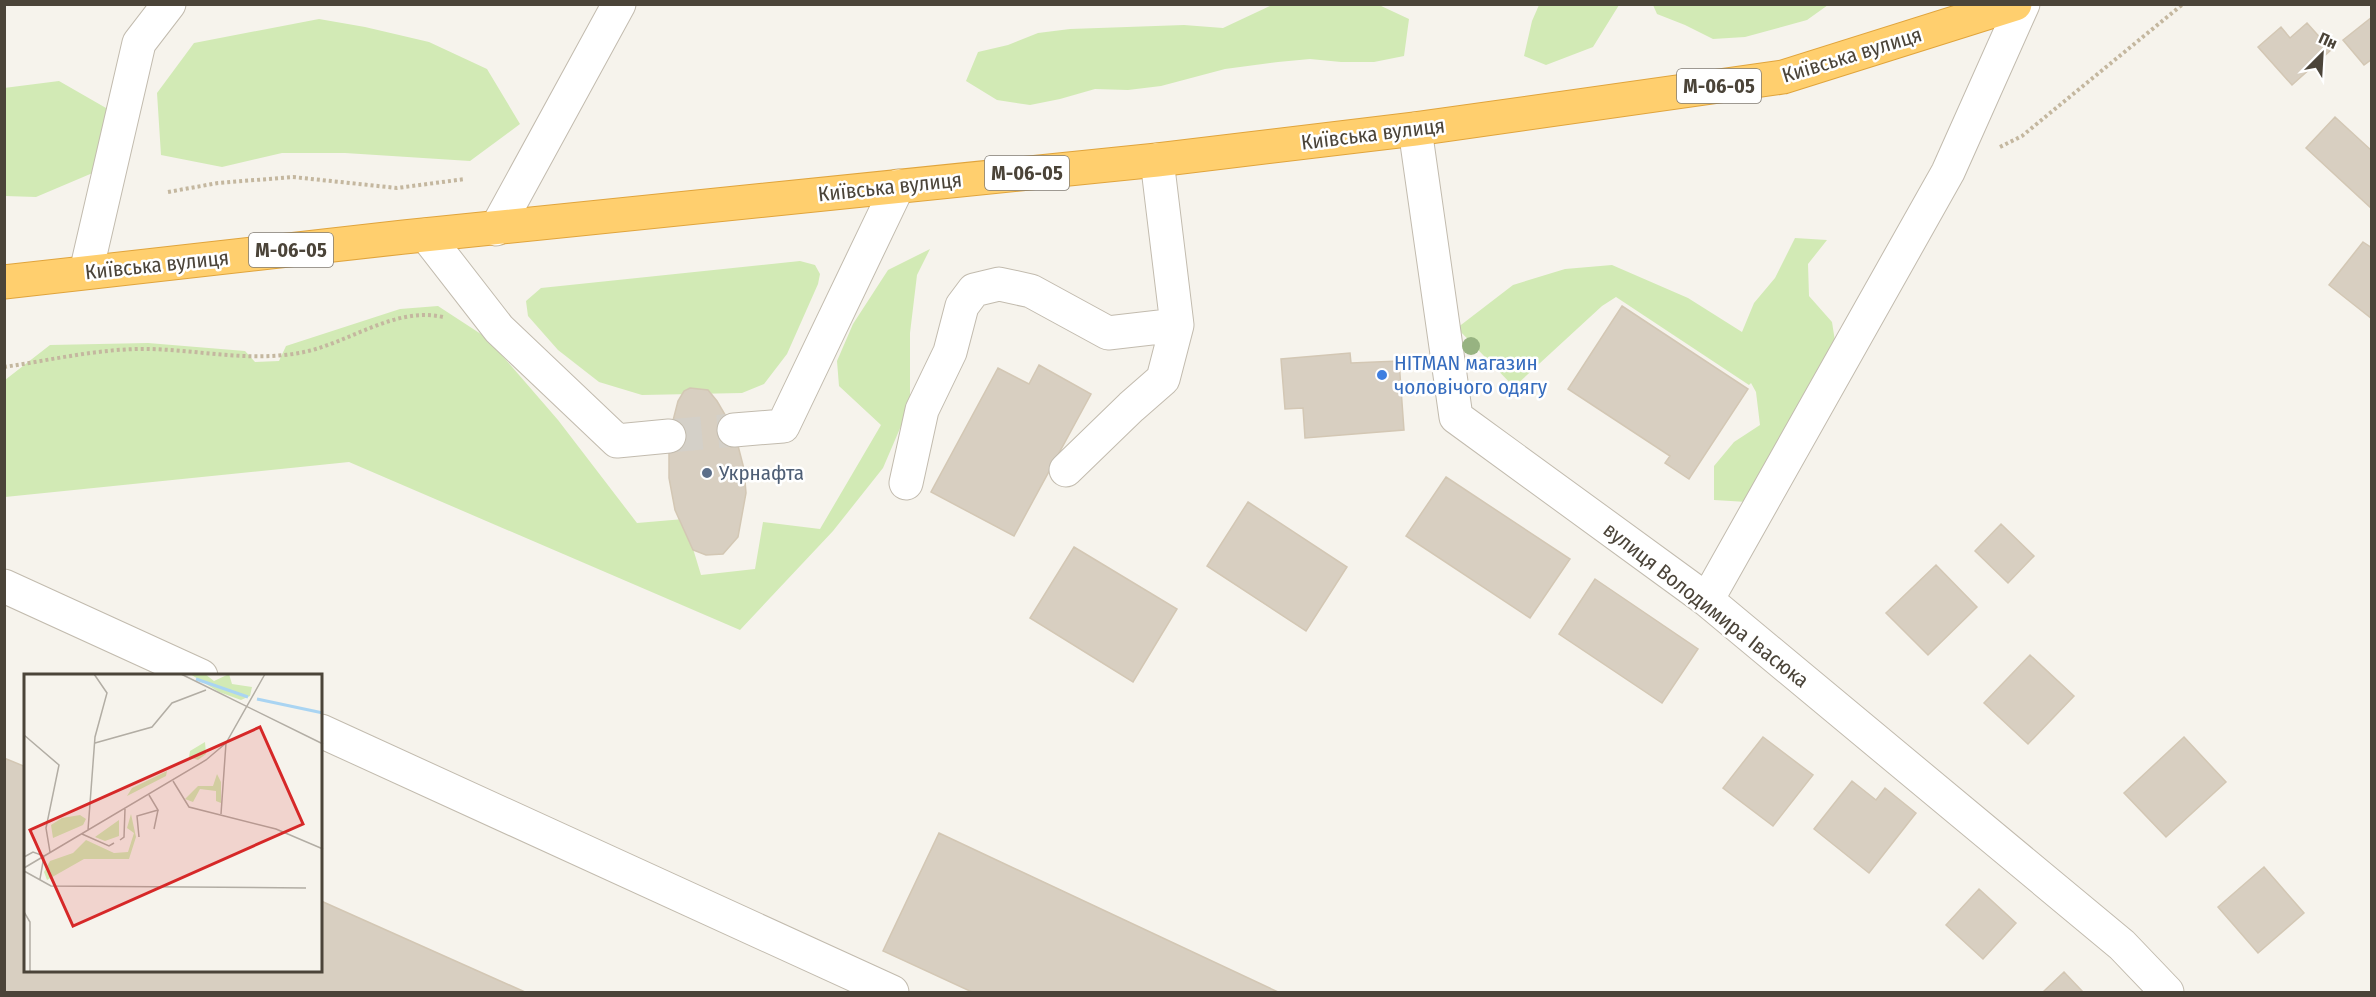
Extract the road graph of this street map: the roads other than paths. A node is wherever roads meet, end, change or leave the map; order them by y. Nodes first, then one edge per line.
1 (168, 4) edge
2 (619, 4) edge
3 (2016, 4) edge
4 (2023, 4) edge
5 (1414, 129) junction
6 (1157, 160) junction
7 (898, 186) junction
8 (496, 229) junction
9 (426, 235) junction
10 (86, 272) junction
11 (6, 282) edge
12 (1177, 324) junction
13 (734, 430) tunnel mouth
14 (669, 436) tunnel mouth
15 (1066, 470) dead end
16 (906, 483) dead end
17 (4, 586) edge
18 (1707, 600) junction
19 (197, 674) edge
20 (322, 731) edge
21 (892, 993) edge
22 (2167, 993) edge

1 - 10 street
2 - 8 street
3 - 5 highway, Київська вулиця / М-06-05
4 - 18 street
5 - 6 highway, Київська вулиця / М-06-05
5 - 18 street, вулиця Володимира Івасюка
6 - 7 highway, Київська вулиця / М-06-05
6 - 12 street
7 - 8 highway, Київська вулиця / М-06-05
7 - 13 street
8 - 9 highway, Київська вулиця / М-06-05
9 - 10 highway, Київська вулиця / М-06-05
9 - 14 street
10 - 11 highway, Київська вулиця / М-06-05
12 - 15 street
12 - 16 street
17 - 19 street
18 - 22 street, вулиця Володимира Івасюка
20 - 21 street

